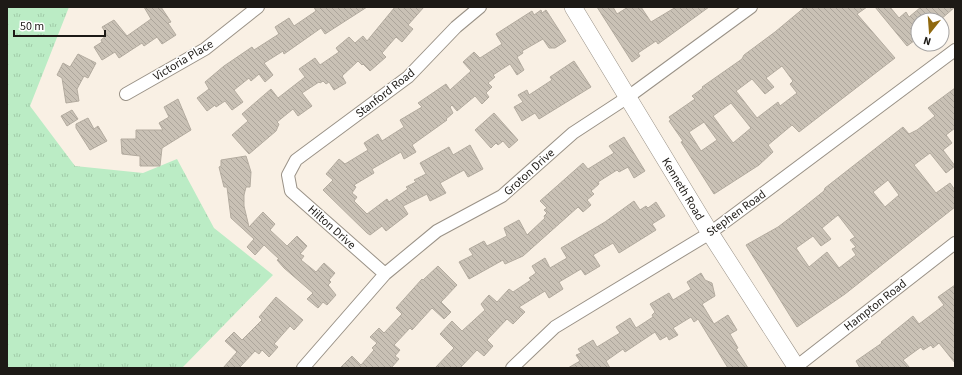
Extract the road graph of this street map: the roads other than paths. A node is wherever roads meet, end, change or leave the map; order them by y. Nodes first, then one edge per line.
1 (258, 7) edge
2 (480, 7) edge
3 (573, 7) edge
4 (751, 7) edge
5 (955, 50) edge
6 (126, 94) dead end
7 (628, 97) junction
8 (288, 175) joint
9 (710, 233) junction
10 (955, 243) edge
11 (385, 274) junction
12 (796, 367) edge
13 (303, 368) edge
14 (512, 368) edge

1 - 6 street, Victoria Place
2 - 8 street, Stanford Road
3 - 7 street, Kenneth Road
4 - 7 street, Groton Drive
5 - 9 street, Stephen Road
7 - 9 street, Kenneth Road
7 - 11 street, Groton Drive
8 - 11 street, Hilton Drive
9 - 12 street, Kenneth Road
9 - 14 street, Stephen Road
10 - 12 street, Hampton Road
11 - 13 street, Groton Drive

